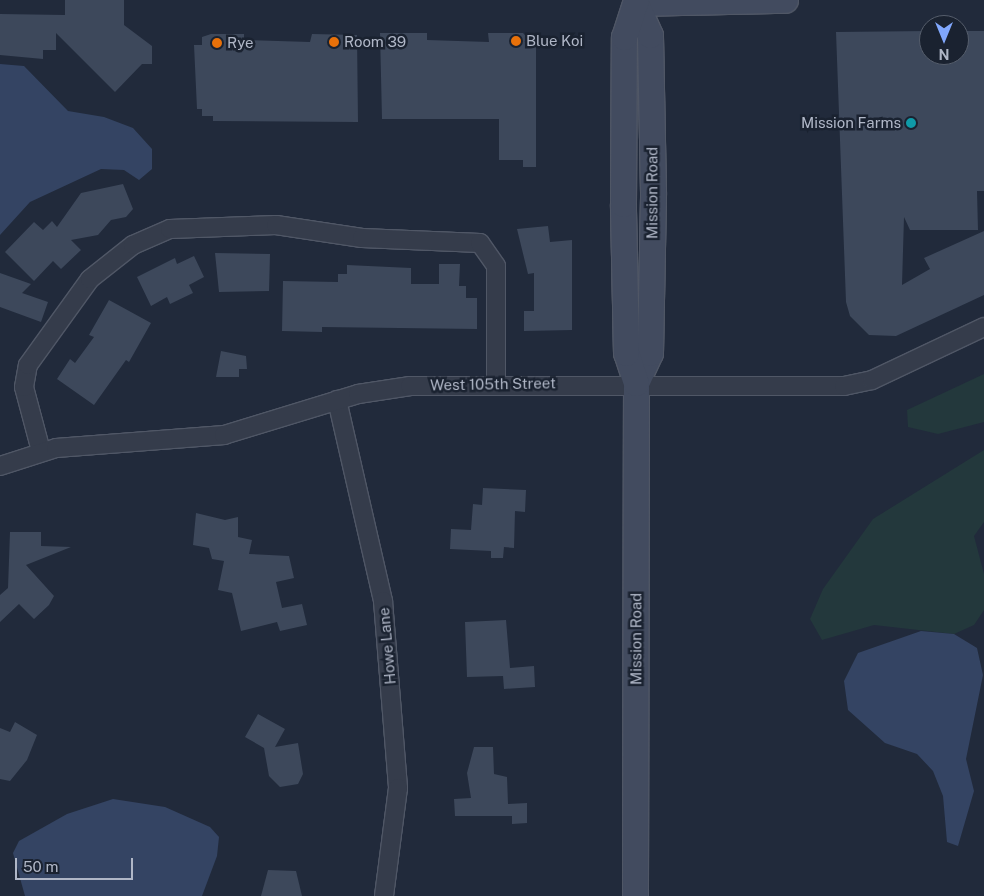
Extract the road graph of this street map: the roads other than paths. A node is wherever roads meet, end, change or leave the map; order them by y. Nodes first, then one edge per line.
1 (785, 0) edge
2 (636, 1) edge
3 (984, 327) edge
4 (496, 382) junction
5 (636, 383) junction
6 (337, 400) junction
7 (41, 451) junction
8 (0, 466) edge
9 (384, 896) edge
10 (635, 896) edge

1 - 2 main road
2 - 5 main road, Mission Road
3 - 5 street, West 105th Street
4 - 5 street, West 105th Street
4 - 6 street, West 105th Street
4 - 7 street
5 - 10 main road, Mission Road
6 - 7 street, West 105th Street
6 - 9 street, Howe Lane
7 - 8 street, West 105th Street

